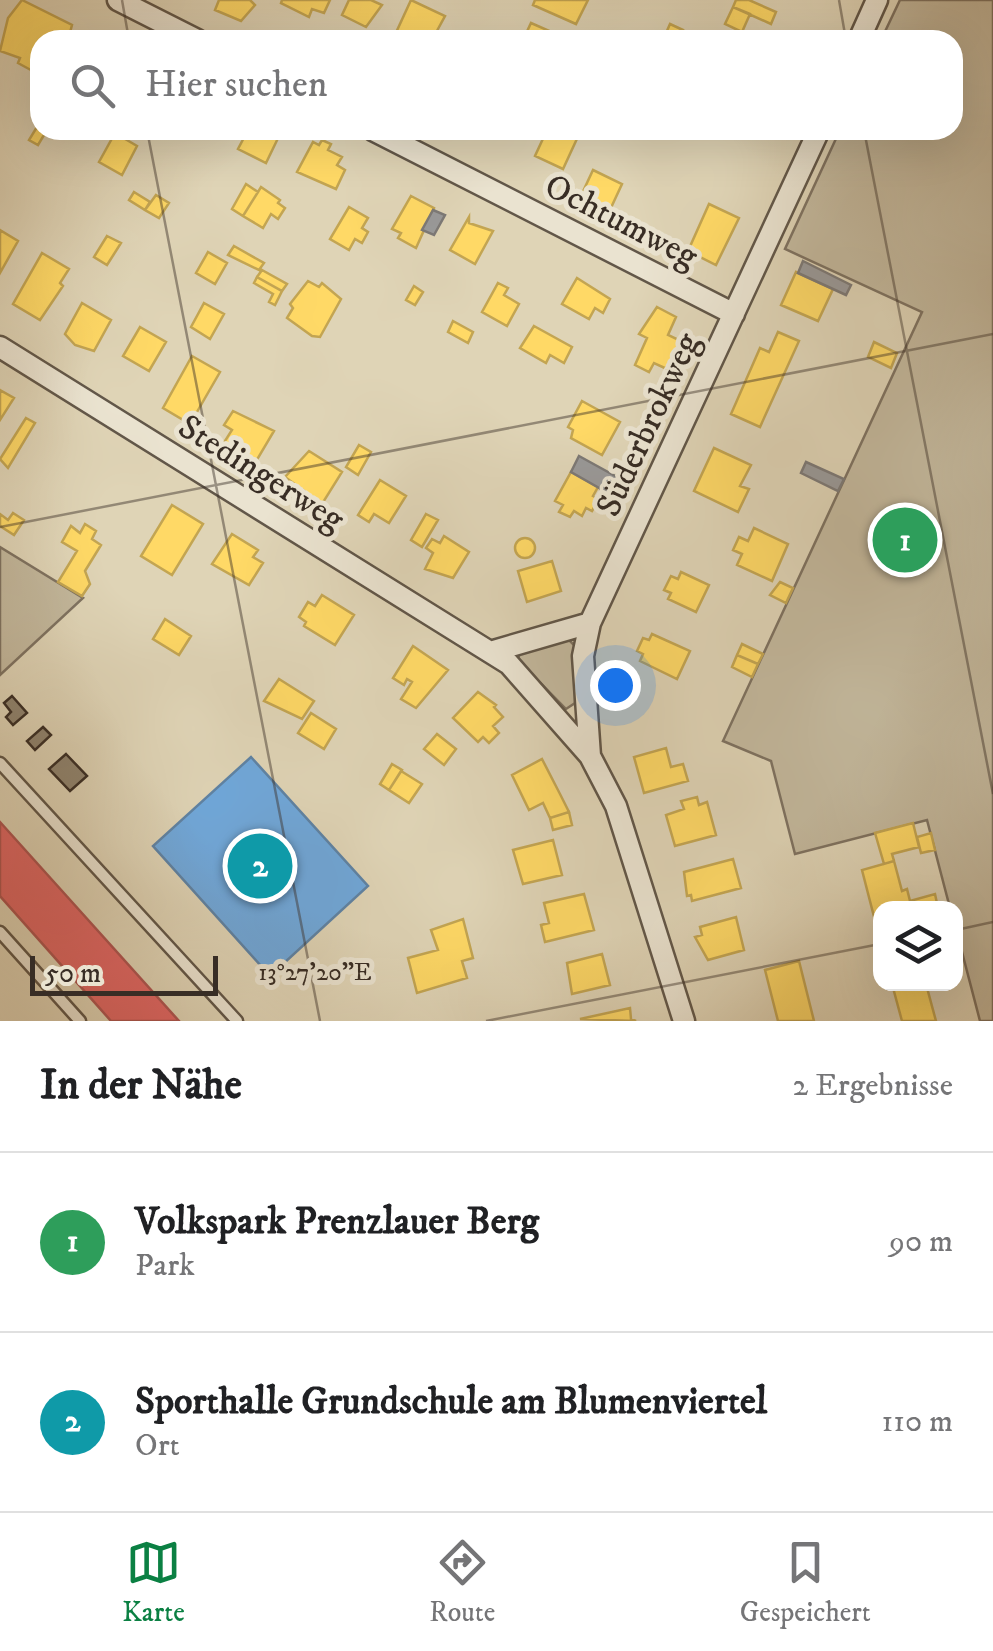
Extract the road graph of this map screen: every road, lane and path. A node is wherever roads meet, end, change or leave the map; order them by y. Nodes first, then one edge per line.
1 (118, 0) edge
2 (877, 0) edge
3 (177, 30) edge
4 (864, 30) edge
5 (393, 140) edge
6 (813, 140) edge
7 (734, 314) junction
8 (0, 347) edge
9 (590, 623) junction
10 (490, 652) junction
11 (590, 756) junction
12 (0, 763) edge
13 (0, 932) edge
14 (80, 1021) edge
15 (237, 1021) edge
16 (684, 1021) edge

1 - 3 street
2 - 4 street
5 - 7 street, Ochtumweg
6 - 7 street, Süderbrokweg
7 - 9 street, Süderbrokweg
8 - 10 street, Stedingerweg
9 - 10 street
9 - 11 street, Süderbrokweg
10 - 11 street, Stedingerweg
11 - 16 street, Stedingerweg
12 - 15 lane
13 - 14 lane

